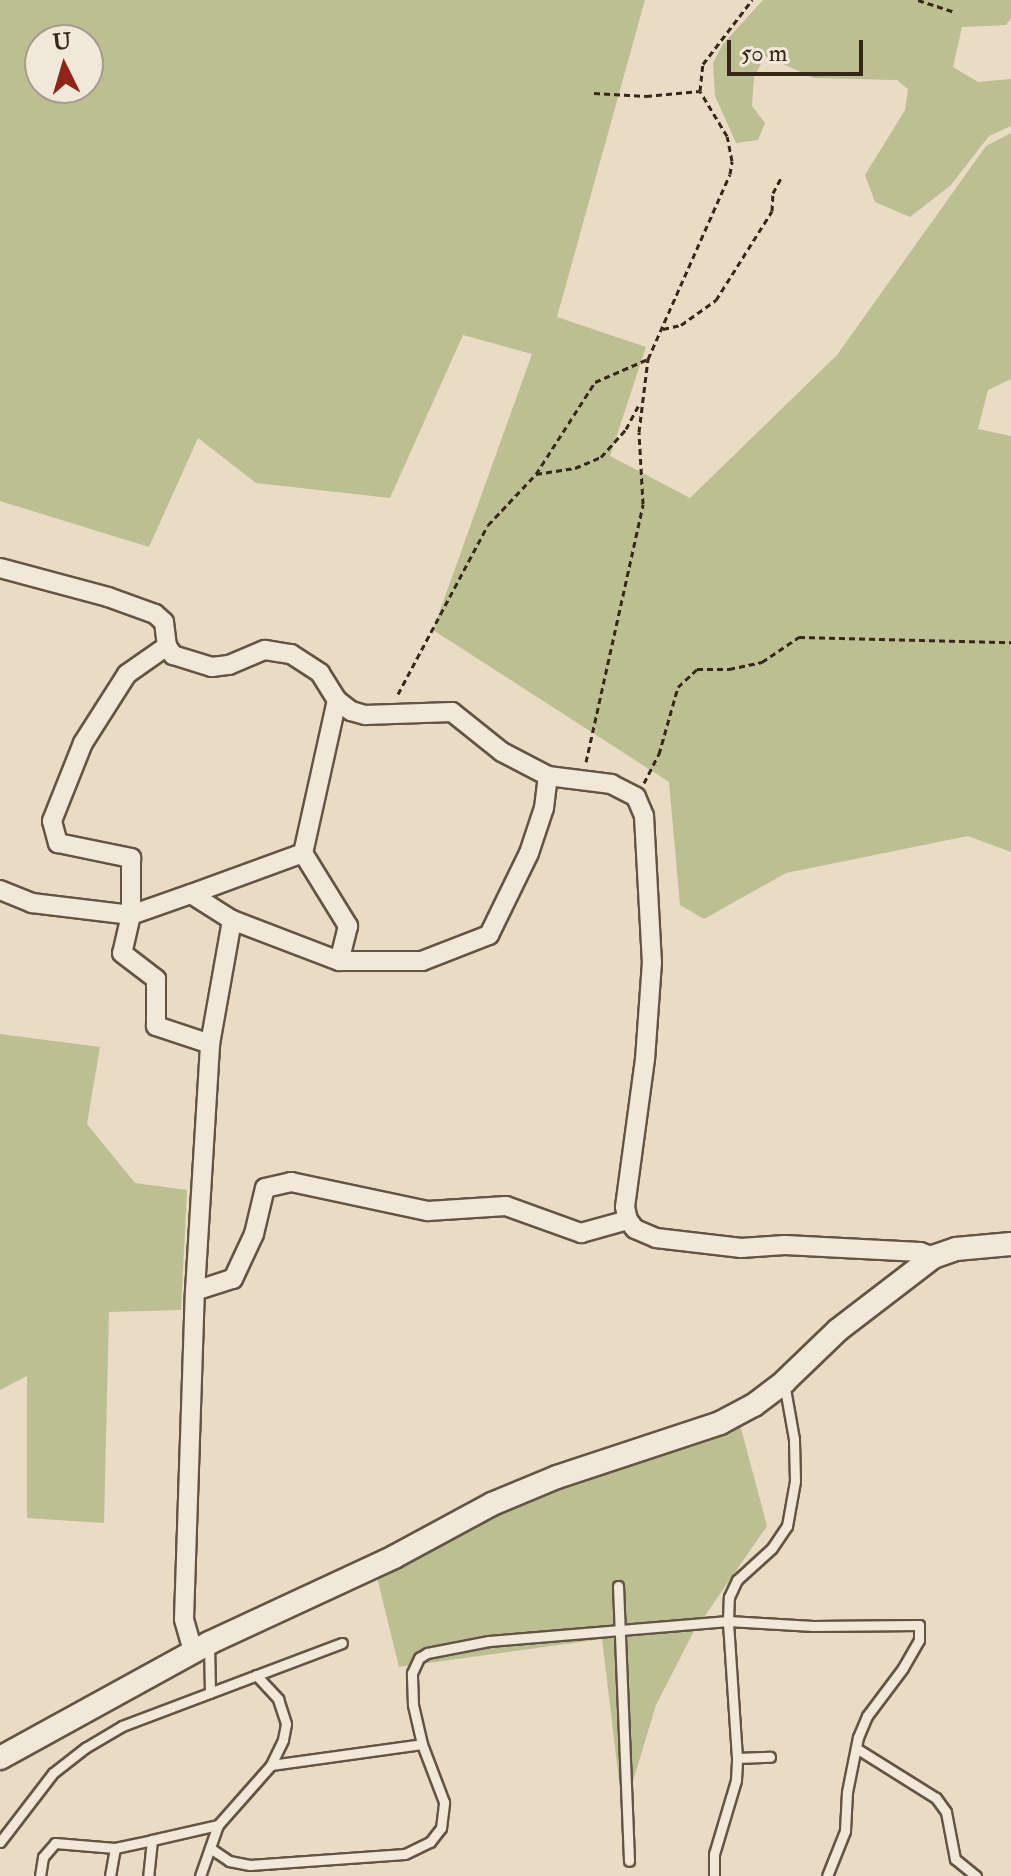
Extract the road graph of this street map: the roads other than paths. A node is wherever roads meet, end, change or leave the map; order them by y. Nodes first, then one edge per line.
1 (0, 568) edge
2 (167, 646) junction
3 (337, 700) junction
4 (548, 776) junction
5 (303, 853) junction
6 (0, 890) edge
7 (191, 894) junction
8 (131, 915) junction
9 (232, 920) junction
10 (339, 961) junction
11 (210, 1044) junction
12 (628, 1220) junction
13 (1011, 1244) edge
14 (933, 1257) junction
15 (195, 1291) junction
16 (784, 1382) junction
17 (618, 1586) dead end
18 (728, 1621) junction
19 (618, 1629) junction
20 (342, 1643) dead end
21 (201, 1647) junction
22 (256, 1675) junction
23 (210, 1693) junction
24 (422, 1744) junction
25 (856, 1748) junction
26 (770, 1757) dead end
27 (0, 1758) edge
28 (737, 1758) junction
29 (271, 1765) junction
30 (218, 1825) junction
31 (152, 1840) junction
32 (0, 1842) edge
33 (115, 1848) junction
34 (210, 1848) junction
35 (629, 1861) dead end
36 (40, 1876) edge
37 (110, 1876) edge
38 (148, 1876) edge
39 (200, 1876) edge
40 (714, 1876) edge
41 (827, 1876) edge
42 (976, 1876) edge

1 - 2 street
2 - 3 street
2 - 8 street
3 - 4 street
3 - 5 street
4 - 10 street
4 - 12 street
5 - 7 street
5 - 10 street
6 - 8 street
7 - 8 street
7 - 9 street
8 - 11 street
9 - 10 street
9 - 11 street
11 - 15 street
12 - 14 street
12 - 15 street
13 - 14 street
14 - 16 street
15 - 21 street
16 - 18 lane
16 - 21 street
17 - 19 lane
18 - 19 lane
18 - 25 lane
18 - 28 lane
19 - 24 lane
19 - 35 lane
20 - 22 lane
21 - 23 lane
21 - 27 street
22 - 23 lane
22 - 29 lane
23 - 32 lane
24 - 29 lane
24 - 34 lane
25 - 41 lane
25 - 42 lane
26 - 28 lane
28 - 40 lane
29 - 30 lane
30 - 31 lane
30 - 34 lane
31 - 33 lane
31 - 38 lane
33 - 36 lane
33 - 37 lane
34 - 39 lane

